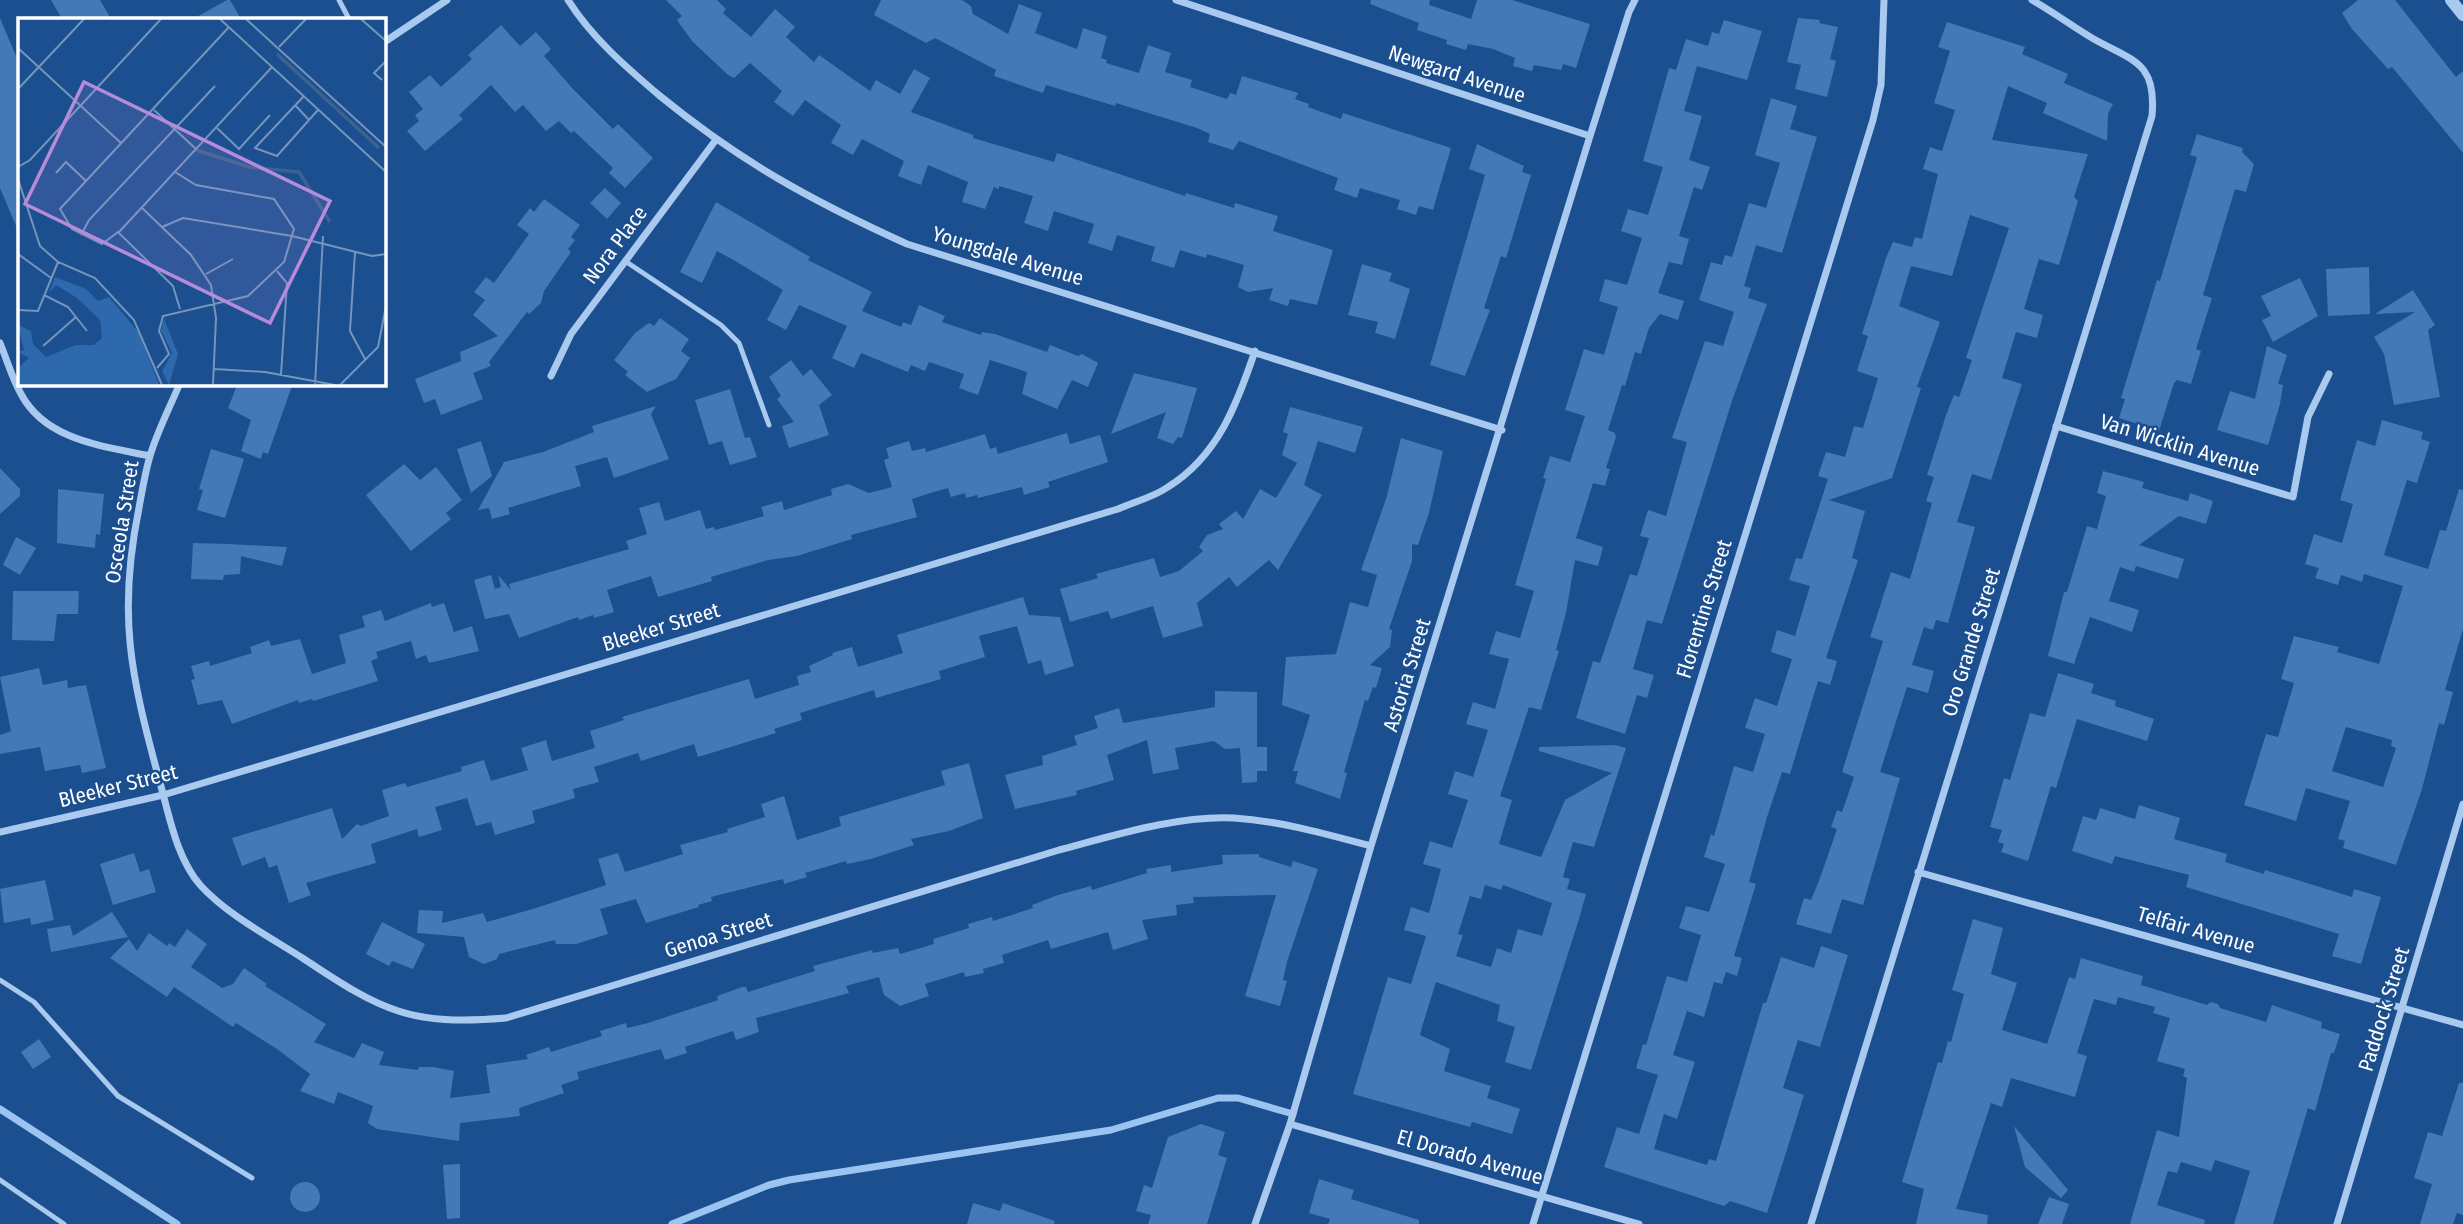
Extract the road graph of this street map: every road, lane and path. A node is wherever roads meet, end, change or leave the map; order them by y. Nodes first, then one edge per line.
1 (339, 0) edge
2 (447, 0) edge
3 (568, 0) edge
4 (1176, 0) edge
5 (1636, 0) edge
6 (1884, 0) edge
7 (2032, 0) edge
8 (2451, 0) edge
9 (2463, 15) edge
10 (348, 18) edge
11 (385, 42) edge
12 (1590, 136) junction
13 (715, 141) junction
14 (625, 261) junction
15 (0, 343) edge
16 (1255, 351) junction
17 (2329, 374) dead end
18 (551, 376) dead end
19 (179, 385) edge
20 (769, 425) dead end
21 (2056, 426) junction
22 (1502, 430) junction
23 (150, 456) junction
24 (163, 795) junction
25 (2463, 804) edge
26 (0, 832) edge
27 (1371, 846) junction
28 (1918, 872) junction
29 (0, 980) edge
30 (2403, 1006) junction
31 (2463, 1025) edge
32 (1290, 1124) junction
33 (252, 1178) dead end
34 (0, 1180) edge
35 (1542, 1195) junction
36 (64, 1224) edge
37 (1255, 1224) edge
38 (1533, 1224) edge
39 (1639, 1224) edge
40 (1811, 1224) edge
41 (2337, 1224) edge

1 - 10 lane
2 - 11 street
3 - 13 street, Youngdale Avenue
4 - 12 street, Newgard Avenue
5 - 12 street
6 - 35 street, Florentine Street
7 - 21 street, Oro Grande Street
8 - 9 street
12 - 22 street, Astoria Street
13 - 14 street, Nora Place
13 - 16 street, Youngdale Avenue
14 - 18 street, Nora Place
14 - 20 lane
15 - 23 street
16 - 22 street, Youngdale Avenue
16 - 24 street, Bleeker Street
17 - 21 street, Van Wicklin Avenue
19 - 23 street, Osceola Street
21 - 28 street, Oro Grande Street
22 - 27 street, Astoria Street
23 - 24 street, Osceola Street
24 - 26 street, Bleeker Street
24 - 27 street, Genoa Street
25 - 30 street, Paddock Street
27 - 32 street, Astoria Street
28 - 30 street, Telfair Avenue
28 - 40 street, Oro Grande Street
29 - 33 lane
30 - 31 street, Telfair Avenue
30 - 41 street, Paddock Street
32 - 35 street, El Dorado Avenue
32 - 37 street, Astoria Street
34 - 36 lane
35 - 38 street, Florentine Street
35 - 39 street, El Dorado Avenue

